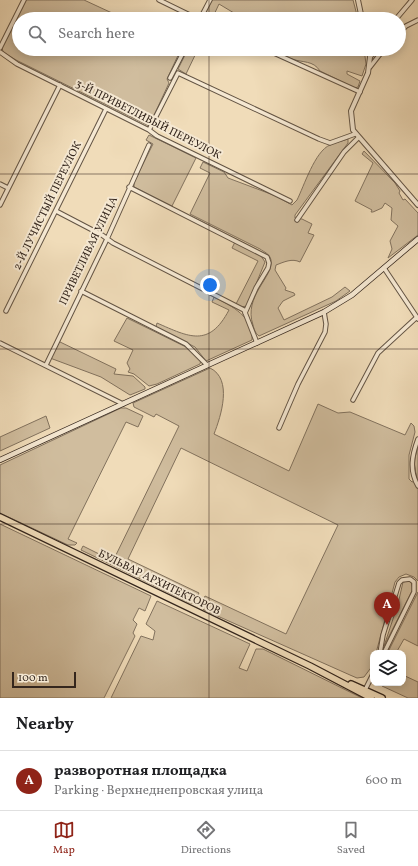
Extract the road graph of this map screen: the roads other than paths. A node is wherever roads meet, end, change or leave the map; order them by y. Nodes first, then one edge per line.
1 (24, 0) edge
2 (159, 0) edge
3 (210, 0) edge
4 (358, 0) edge
5 (412, 0) edge
6 (18, 12) edge
7 (184, 12) edge
8 (203, 12) edge
9 (361, 12) edge
10 (402, 12) edge
11 (418, 20) edge
12 (12, 24) edge
13 (406, 26) edge
14 (0, 48) edge
15 (0, 52) edge
16 (181, 56) edge
17 (280, 56) edge
18 (379, 56) edge
19 (370, 57) edge
20 (370, 67) junction
21 (170, 78) dead end
22 (60, 85) junction
23 (360, 92) junction
24 (106, 109) junction
25 (149, 130) junction
26 (357, 136) junction
27 (149, 145) dead end
28 (0, 184) edge
29 (130, 187) junction
30 (8, 188) junction
31 (290, 201) dead end
32 (0, 205) edge
33 (418, 205) edge
34 (56, 211) junction
35 (297, 220) dead end
36 (107, 239) junction
37 (418, 239) edge
38 (384, 268) junction
39 (81, 291) junction
40 (6, 311) dead end
41 (324, 312) junction
42 (245, 313) junction
43 (417, 318) edge
44 (257, 343) junction
45 (0, 344) edge
46 (46, 365) junction
47 (207, 365) junction
48 (353, 400) dead end
49 (123, 404) junction
50 (279, 428) dead end
51 (418, 439) edge
52 (0, 460) edge
53 (418, 486) edge
54 (0, 517) edge
55 (380, 650) edge
56 (385, 650) edge
57 (370, 680) edge
58 (364, 692) junction
59 (371, 698) edge
60 (382, 698) edge

1 - 6 street
2 - 7 street
3 - 8 street
4 - 9 street
5 - 10 street
11 - 13 street
12 - 14 street
15 - 22 street, 3-Й ПРИВЕТЛИВЫЙ ПЕРЕУЛОК
16 - 21 street
17 - 23 street
18 - 20 street
19 - 20 street
20 - 23 street
22 - 24 street, 3-Й ПРИВЕТЛИВЫЙ ПЕРЕУЛОК
22 - 30 street
23 - 26 street
24 - 25 street, 3-Й ПРИВЕТЛИВЫЙ ПЕРЕУЛОК
24 - 34 street, 2-Й ЛУЧИСТЫЙ ПЕРЕУЛОК
25 - 26 street
25 - 31 street, 3-Й ПРИВЕТЛИВЫЙ ПЕРЕУЛОК
26 - 33 street
26 - 35 street
27 - 29 street, ПРИВЕТЛИВАЯ УЛИЦА
28 - 30 street
29 - 36 street, ПРИВЕТЛИВАЯ УЛИЦА
29 - 42 street
30 - 32 street
34 - 36 street
34 - 40 street, 2-Й ЛУЧИСТЫЙ ПЕРЕУЛОК
36 - 39 street, ПРИВЕТЛИВАЯ УЛИЦА
36 - 42 street
37 - 38 main road
38 - 41 main road
38 - 43 street
39 - 46 street, ПРИВЕТЛИВАЯ УЛИЦА
39 - 47 street
41 - 44 main road
41 - 50 street
42 - 44 street
43 - 48 street
44 - 47 main road
45 - 46 street
46 - 49 street
47 - 49 main road
49 - 52 main road
51 - 53 street
54 - 58 main road, БУЛЬВАР АРХИТЕКТОРОВ
55 - 56 street
57 - 58 street
58 - 59 main road, БУЛЬВАР АРХИТЕКТОРОВ
58 - 60 main road, БУЛЬВАР АРХИТЕКТОРОВ

